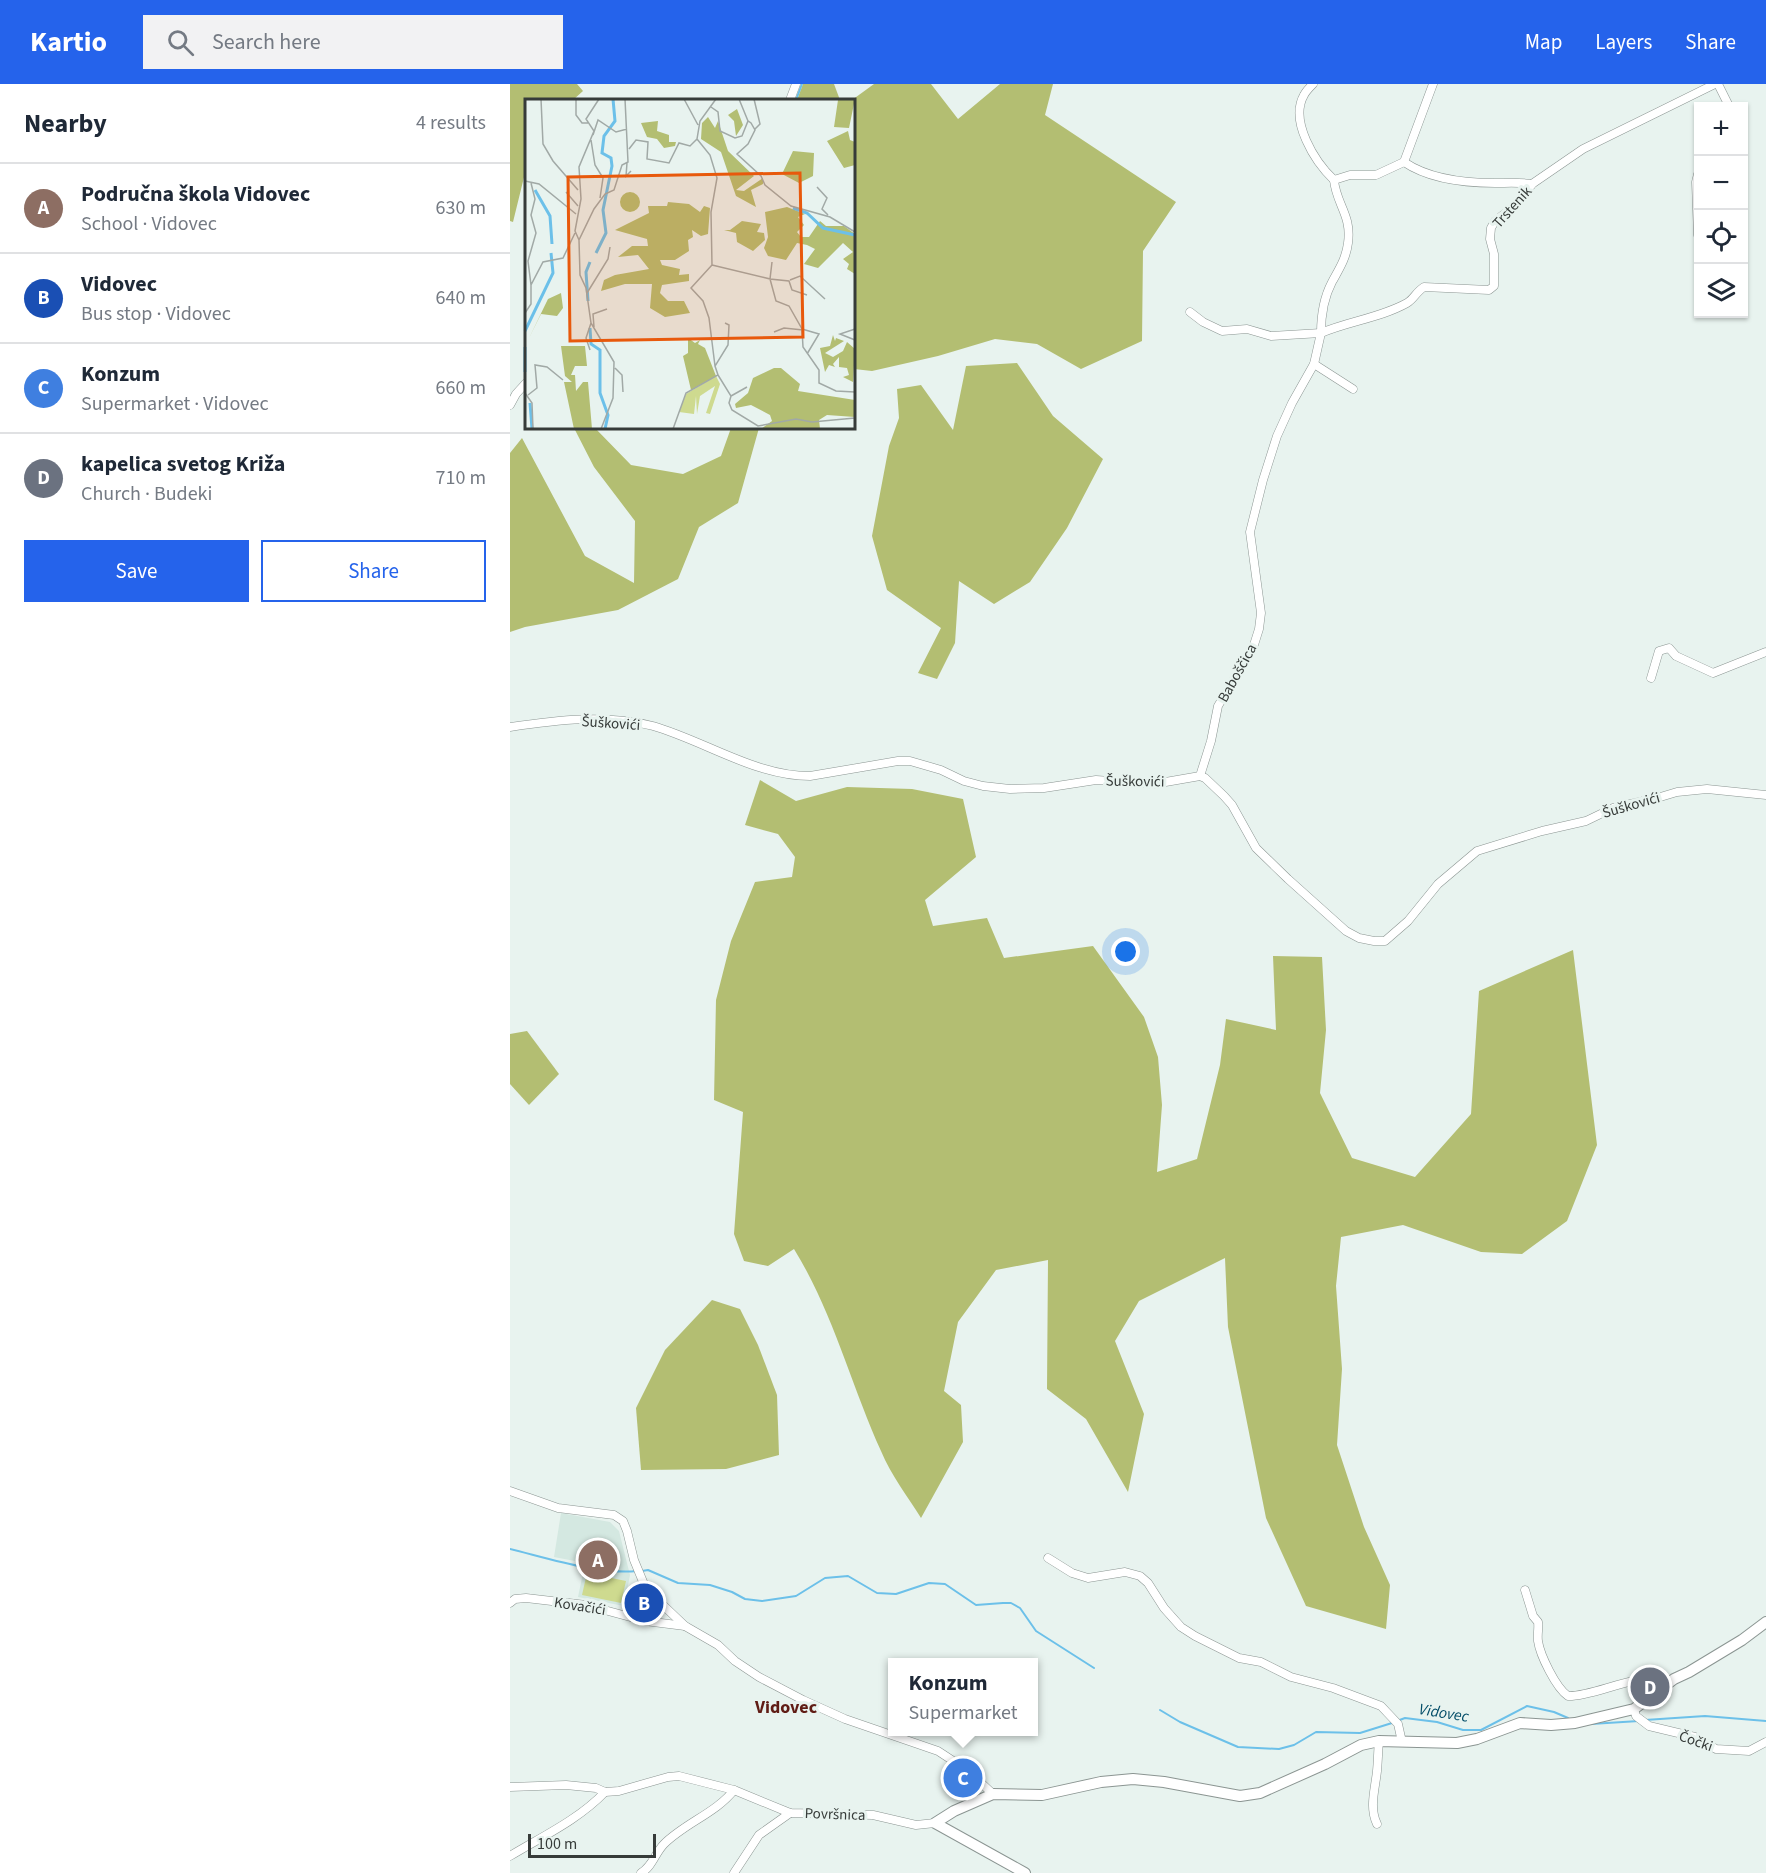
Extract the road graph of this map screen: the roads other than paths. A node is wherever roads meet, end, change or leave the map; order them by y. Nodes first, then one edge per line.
1 (796, 84) edge
2 (1313, 84) edge
3 (1433, 84) edge
4 (1716, 84) edge
5 (1704, 86) edge
6 (790, 99) edge
7 (1727, 102) edge
8 (1404, 162) junction
9 (1334, 180) junction
10 (1532, 184) junction
11 (1190, 312) dead end
12 (1321, 333) junction
13 (1314, 364) junction
14 (1353, 389) dead end
15 (513, 392) edge
16 (510, 405) edge
17 (1766, 652) edge
18 (1651, 678) dead end
19 (510, 726) edge
20 (1200, 776) junction
21 (1766, 795) edge
22 (510, 1491) edge
23 (1048, 1558) dead end
24 (1525, 1590) dead end
25 (510, 1603) edge
26 (1766, 1622) edge
27 (685, 1626) junction
28 (1663, 1688) junction
29 (1634, 1709) junction
30 (888, 1734) edge
31 (894, 1736) edge
32 (1378, 1741) junction
33 (1402, 1742) junction
34 (1766, 1742) edge
35 (510, 1787) edge
36 (734, 1790) junction
37 (605, 1792) junction
38 (993, 1794) junction
39 (790, 1813) junction
40 (935, 1823) junction
41 (1377, 1824) dead end
42 (510, 1856) edge
43 (641, 1873) edge
44 (734, 1873) edge
45 (1024, 1873) edge

1 - 6 street
2 - 9 street
3 - 8 street
4 - 5 street, Trstenik
4 - 7 street
5 - 10 street, Trstenik
8 - 9 street
8 - 10 street
9 - 12 street
10 - 12 street, Trstenik
11 - 12 street, Trstenik
12 - 13 street
13 - 14 street
13 - 20 street, Baboščica
15 - 16 street
17 - 18 street
19 - 20 street, Šuškovići
20 - 21 street, Šuškovići
22 - 27 street
23 - 33 street
24 - 28 street
25 - 27 street, Kovačići
26 - 28 street
27 - 30 street
28 - 29 street
29 - 33 street
29 - 34 street, Čočki
31 - 38 street
32 - 33 street
32 - 38 street
32 - 41 street
35 - 37 street
36 - 37 street, Površnica
36 - 39 street, Površnica
36 - 43 street
37 - 42 street
38 - 40 street
39 - 40 street, Površnica
39 - 44 street
40 - 45 street

